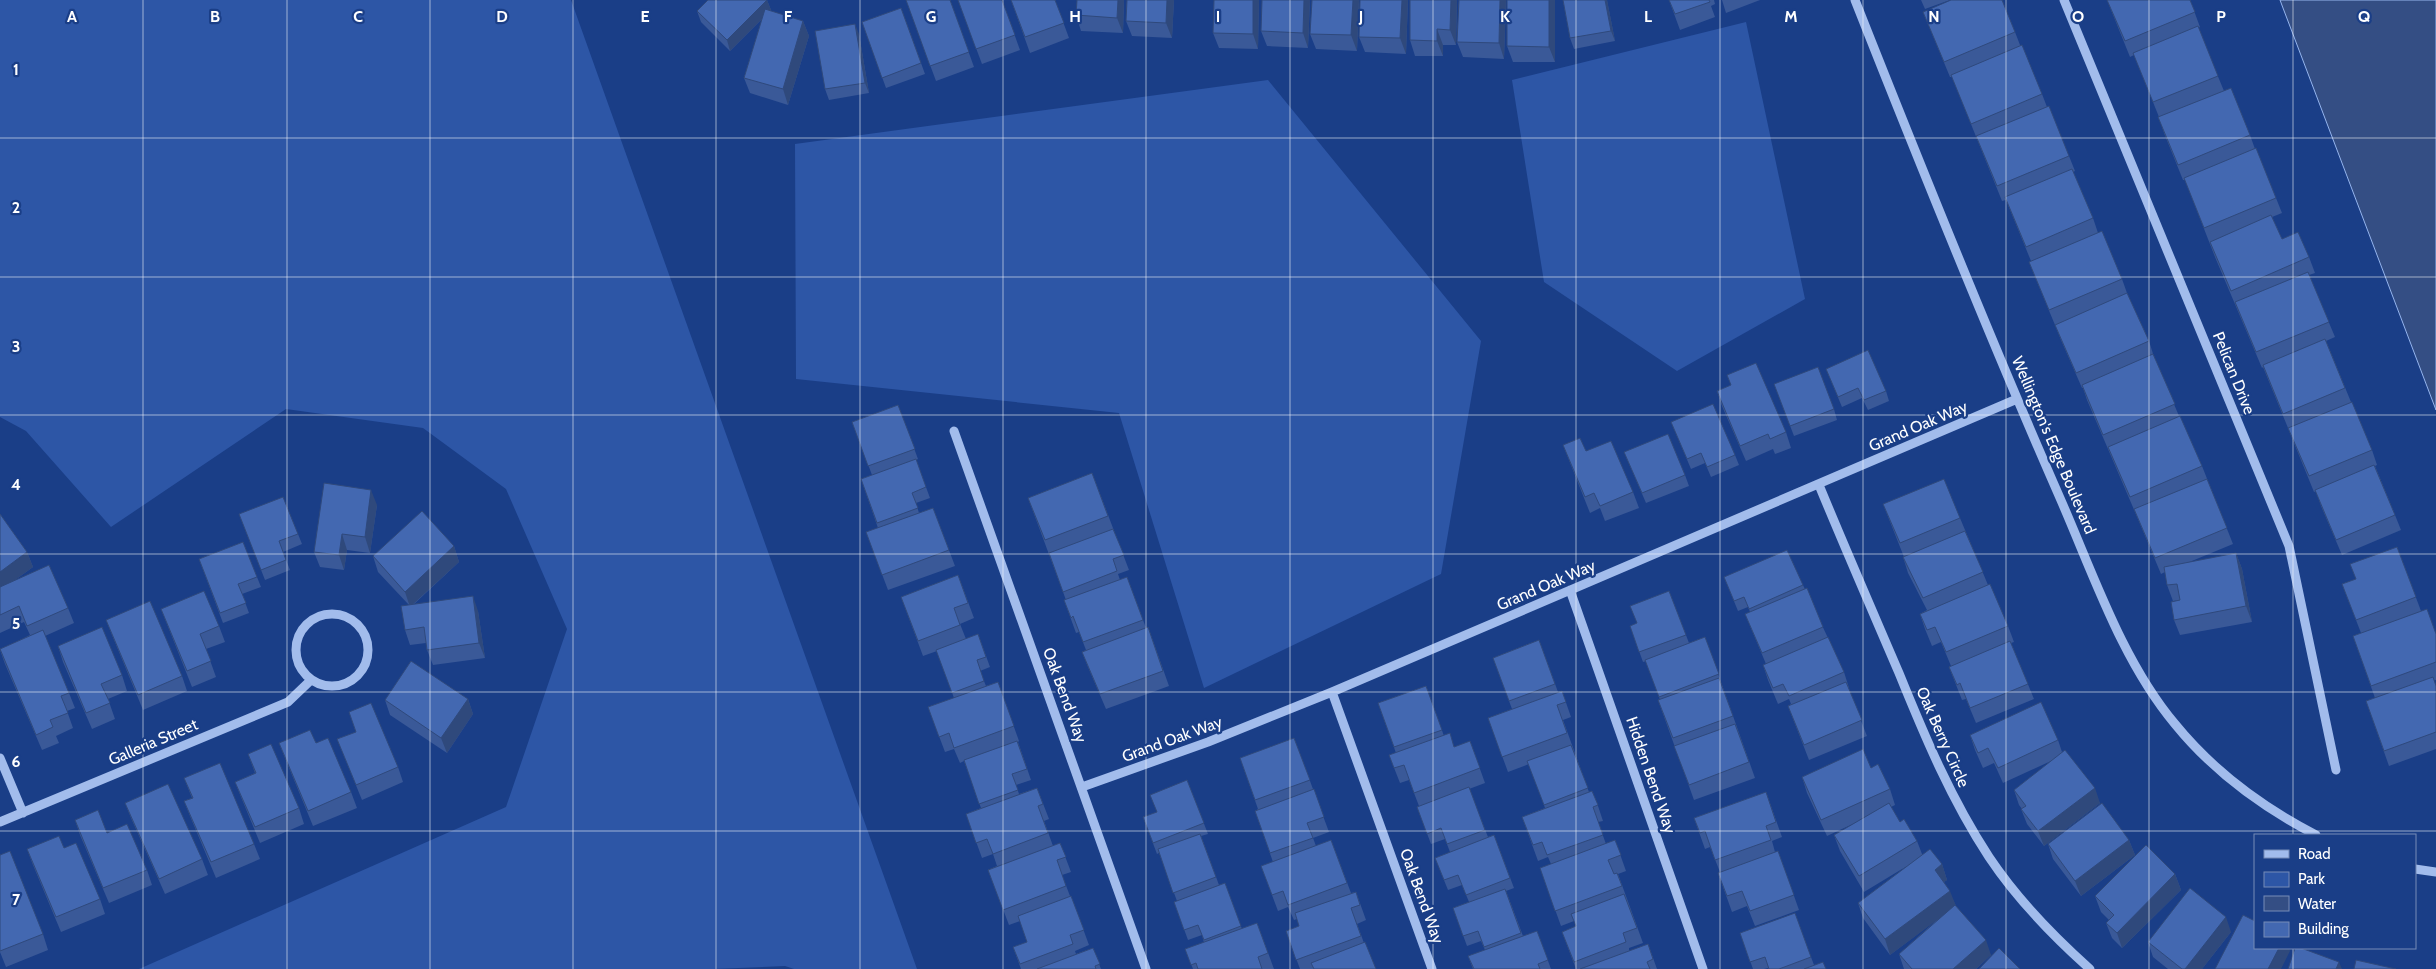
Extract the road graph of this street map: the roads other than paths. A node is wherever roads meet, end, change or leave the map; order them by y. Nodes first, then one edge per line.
1 (1855, 0) edge
2 (2064, 0) edge
3 (2017, 399) junction
4 (954, 431) dead end
5 (1819, 485) junction
6 (1570, 590) junction
7 (311, 680) junction
8 (1332, 692) junction
9 (0, 758) edge
10 (2336, 770) dead end
11 (1082, 787) junction
12 (22, 813) junction
13 (0, 822) edge
14 (2314, 834) edge
15 (2416, 869) edge
16 (2436, 872) edge
17 (1146, 969) edge
18 (1432, 969) edge
19 (1703, 969) edge
20 (2090, 969) edge

1 - 3 street, Wellington's Edge Boulevard
2 - 10 street, Pelican Drive
3 - 5 street, Grand Oak Way
3 - 14 street, Wellington's Edge Boulevard
4 - 11 street, Oak Bend Way
5 - 6 street, Grand Oak Way
5 - 20 street, Oak Berry Circle
6 - 8 street, Grand Oak Way
6 - 19 street, Hidden Bend Way
7 - 7 street
7 - 12 street, Galleria Street
8 - 11 street, Grand Oak Way
8 - 18 street, Oak Bend Way
9 - 12 street
11 - 17 street, Oak Bend Way
12 - 13 street, Galleria Street
15 - 16 street

